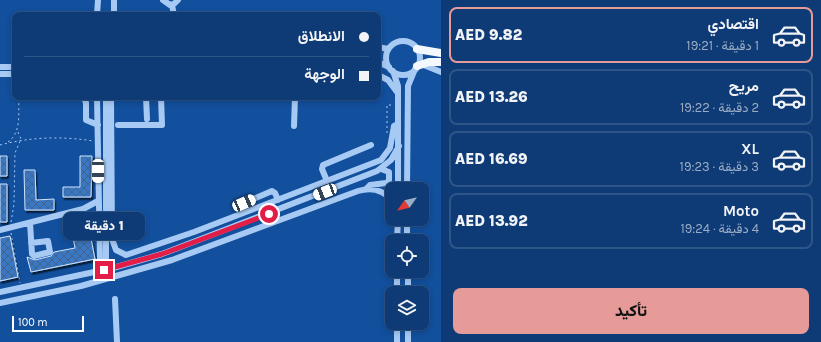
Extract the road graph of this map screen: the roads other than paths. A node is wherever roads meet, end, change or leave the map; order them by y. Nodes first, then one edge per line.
1 (98, 0) edge
2 (114, 0) edge
3 (163, 0) edge
4 (178, 0) edge
5 (172, 5) junction
6 (97, 12) edge
7 (114, 12) edge
8 (173, 12) edge
9 (381, 48) edge
10 (388, 49) junction
11 (417, 50) junction
12 (441, 53) edge
13 (441, 62) edge
14 (381, 64) edge
15 (418, 66) junction
16 (0, 67) edge
17 (12, 67) edge
18 (391, 69) junction
19 (441, 72) edge
20 (0, 74) edge
21 (12, 74) edge
22 (381, 77) edge
23 (398, 96) junction
24 (85, 100) edge
25 (97, 100) edge
26 (106, 100) edge
27 (111, 100) edge
28 (146, 100) edge
29 (161, 100) edge
30 (295, 100) edge
31 (147, 119) dead end
32 (398, 124) junction
33 (98, 125) junction
34 (118, 125) dead end
35 (294, 126) dead end
36 (371, 145) dead end
37 (399, 146) junction
38 (106, 160) junction
39 (112, 168) junction
40 (381, 169) junction
41 (327, 181) junction
42 (398, 182) edge
43 (407, 182) edge
44 (306, 189) junction
45 (366, 189) junction
46 (385, 194) edge
47 (278, 200) junction
48 (98, 201) junction
49 (244, 203) dead end
50 (297, 203) junction
51 (111, 206) junction
52 (83, 209) junction
53 (255, 209) junction
54 (106, 210) junction
55 (98, 214) junction
56 (269, 214) junction
57 (30, 223) junction
58 (0, 230) edge
59 (194, 232) junction
60 (31, 243) dead end
61 (182, 246) junction
62 (99, 262) junction
63 (107, 262) junction
64 (113, 268) junction
65 (95, 272) junction
66 (0, 292) edge
67 (115, 299) dead end
68 (0, 303) edge
69 (397, 330) edge
70 (408, 330) edge
71 (117, 342) edge
72 (397, 342) edge
73 (408, 342) edge

1 - 6 street
2 - 7 street
3 - 5 street
4 - 5 street
5 - 8 street
9 - 10 street
10 - 11 street
10 - 18 street
11 - 12 main road
11 - 15 street
13 - 15 main road
14 - 18 street
15 - 18 street
15 - 19 street
15 - 43 street
16 - 17 street
18 - 23 street
20 - 21 street
22 - 23 street
23 - 32 street
24 - 33 street
25 - 33 street
26 - 38 street
27 - 39 street
28 - 31 street
29 - 34 street
30 - 35 street
32 - 37 street
32 - 41 street
33 - 48 street
36 - 41 street
37 - 40 street
37 - 42 street
38 - 39 street
38 - 54 street
39 - 51 street
40 - 45 street
40 - 50 street
41 - 44 street
44 - 47 street
44 - 50 street
45 - 46 street
45 - 68 street
47 - 49 street
47 - 53 street
48 - 52 street
48 - 55 street
50 - 56 street
51 - 54 street
51 - 59 street
52 - 55 street
52 - 57 street
53 - 56 street
53 - 59 street
54 - 63 street
55 - 62 street
56 - 61 street
57 - 58 street
57 - 60 street
59 - 61 street
61 - 64 street
62 - 63 street
62 - 65 street
63 - 64 street
64 - 65 street
65 - 66 street
67 - 71 street
69 - 72 street
70 - 73 street

